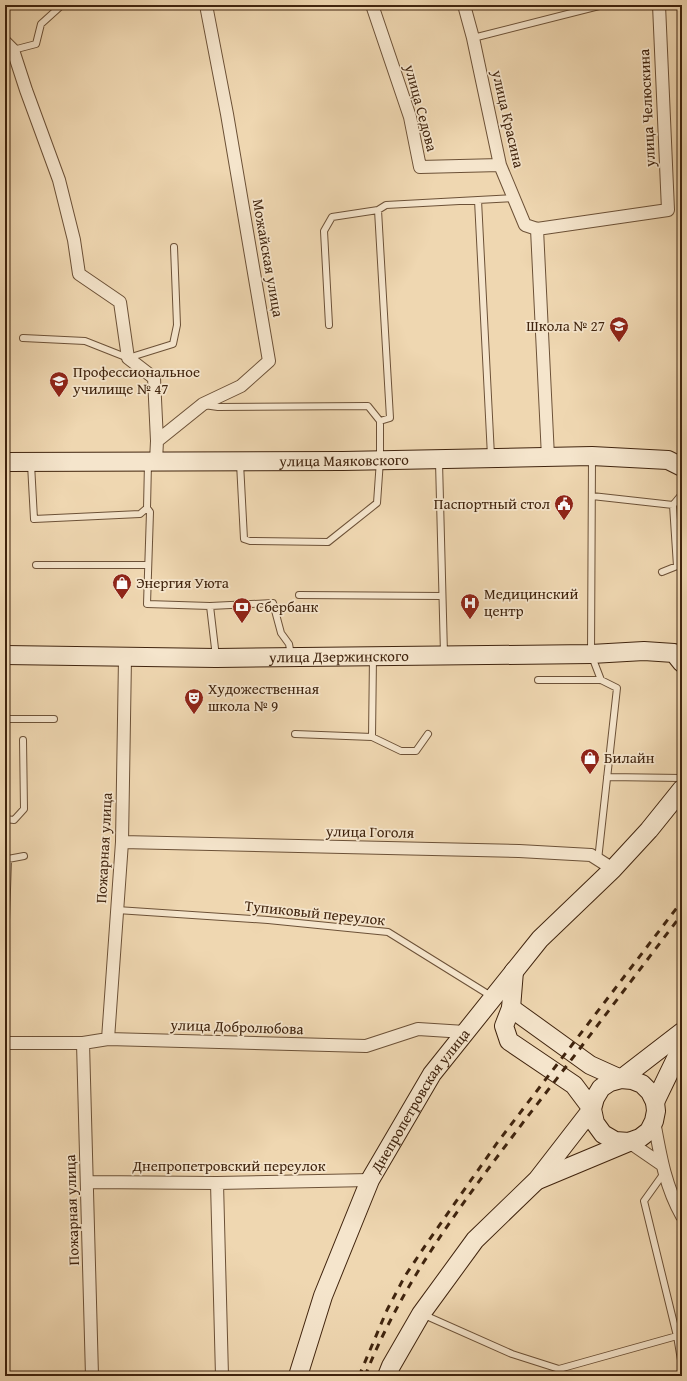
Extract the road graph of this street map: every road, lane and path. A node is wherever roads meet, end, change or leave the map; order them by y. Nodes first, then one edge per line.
1 (62, 5) edge
2 (206, 5) edge
3 (372, 5) edge
4 (464, 5) edge
5 (603, 5) edge
6 (659, 5) edge
7 (473, 38) junction
8 (9, 46) edge
9 (500, 165) junction
10 (514, 198) junction
11 (478, 200) junction
12 (378, 210) junction
13 (537, 229) junction
14 (174, 247) dead end
15 (329, 325) dead end
16 (23, 338) dead end
17 (128, 358) junction
18 (202, 404) junction
19 (380, 421) junction
20 (157, 440) junction
21 (592, 456) junction
22 (548, 457) junction
23 (491, 458) junction
24 (439, 459) junction
25 (380, 460) junction
26 (152, 461) junction
27 (240, 461) junction
28 (5, 462) edge
29 (31, 462) junction
30 (682, 466) edge
31 (682, 494) edge
32 (592, 496) junction
33 (673, 505) junction
34 (147, 508) junction
35 (36, 565) dead end
36 (148, 565) junction
37 (662, 572) dead end
38 (299, 595) dead end
39 (442, 596) junction
40 (210, 606) junction
41 (591, 654) junction
42 (5, 655) edge
43 (444, 656) junction
44 (679, 656) edge
45 (373, 657) junction
46 (125, 658) junction
47 (216, 658) junction
48 (291, 658) junction
49 (538, 680) dead end
50 (601, 680) junction
51 (54, 719) dead end
52 (5, 720) edge
53 (295, 734) dead end
54 (428, 734) dead end
55 (372, 738) junction
56 (23, 740) dead end
57 (608, 777) junction
58 (681, 786) edge
59 (5, 819) edge
60 (122, 842) junction
61 (24, 856) dead end
62 (606, 864) junction
63 (117, 910) junction
64 (5, 950) edge
65 (514, 971) junction
66 (493, 997) junction
67 (511, 1008) junction
68 (465, 1032) junction
69 (682, 1032) edge
70 (108, 1039) junction
71 (5, 1043) edge
72 (83, 1043) junction
73 (682, 1046) edge
74 (621, 1079) junction
75 (655, 1102) junction
76 (592, 1109) junction
77 (654, 1121) junction
78 (629, 1142) junction
79 (663, 1169) junction
80 (370, 1180) junction
81 (537, 1180) junction
82 (87, 1182) junction
83 (217, 1183) junction
84 (680, 1208) edge
85 (421, 1314) junction
86 (677, 1336) junction
87 (682, 1366) edge
88 (92, 1376) edge
89 (222, 1376) edge
90 (298, 1376) edge
91 (387, 1376) edge

1 - 8 lane
2 - 18 street, Можайская улица
3 - 9 street, улица Седова
4 - 7 street, улица Красина
5 - 7 lane
6 - 13 street, улица Челюскина
7 - 9 street, улица Красина
8 - 17 street
9 - 10 street, улица Красина
10 - 11 lane
10 - 13 street, улица Красина
11 - 12 lane
11 - 23 lane
12 - 15 lane
12 - 19 lane
13 - 22 street
14 - 17 lane
16 - 17 lane
17 - 20 street
18 - 19 lane
18 - 20 street, Можайская улица
19 - 25 lane
20 - 26 street
21 - 22 main road, улица Маяковского
21 - 30 main road, улица Маяковского
21 - 32 lane
22 - 23 main road, улица Маяковского
23 - 24 main road, улица Маяковского
24 - 25 main road, улица Маяковского
24 - 39 lane
25 - 27 main road, улица Маяковского
25 - 27 lane
26 - 27 main road, улица Маяковского
26 - 29 main road, улица Маяковского
26 - 34 lane
28 - 29 main road, улица Маяковского
29 - 34 lane
31 - 33 lane
32 - 33 lane
32 - 41 lane
33 - 37 lane
34 - 36 lane
35 - 36 lane
36 - 40 lane
38 - 39 lane
39 - 43 lane
40 - 47 lane
40 - 48 lane
41 - 43 main road, улица Дзержинского
41 - 44 main road, улица Дзержинского
41 - 50 lane
42 - 46 main road, улица Дзержинского
43 - 45 main road, улица Дзержинского
45 - 48 main road, улица Дзержинского
45 - 55 lane
46 - 47 main road, улица Дзержинского
46 - 60 street, Пожарная улица
47 - 48 main road, улица Дзержинского
49 - 50 lane
50 - 57 lane
51 - 52 lane
53 - 55 lane
54 - 55 lane
56 - 59 lane
57 - 58 lane
57 - 62 lane
58 - 62 main road, Днепропетровская улица
60 - 62 street, улица Гоголя
60 - 63 street, Пожарная улица
61 - 64 lane
62 - 65 main road, Днепропетровская улица
63 - 66 lane, Тупиковый переулок
63 - 70 street, Пожарная улица
65 - 66 main road, Днепропетровская улица
65 - 67 main road
66 - 68 main road, Днепропетровская улица
67 - 74 main road
67 - 76 main road
68 - 70 street, улица Добролюбова
68 - 80 main road, Днепропетровская улица
69 - 74 main road
70 - 72 street, улица Добролюбова
71 - 72 street, улица Добролюбова
72 - 82 street, Пожарная улица
73 - 75 main road
74 - 75 main road
74 - 76 main road
75 - 77 main road
76 - 78 main road
76 - 81 main road
77 - 78 main road
77 - 79 street
78 - 79 street
78 - 81 main road
79 - 84 street
79 - 86 lane
80 - 83 street, Днепропетровский переулок
80 - 90 main road, Днепропетровская улица
81 - 85 main road
82 - 83 street, Днепропетровский переулок
82 - 88 street, Пожарная улица
83 - 89 street
85 - 86 lane
85 - 91 main road
86 - 87 lane

